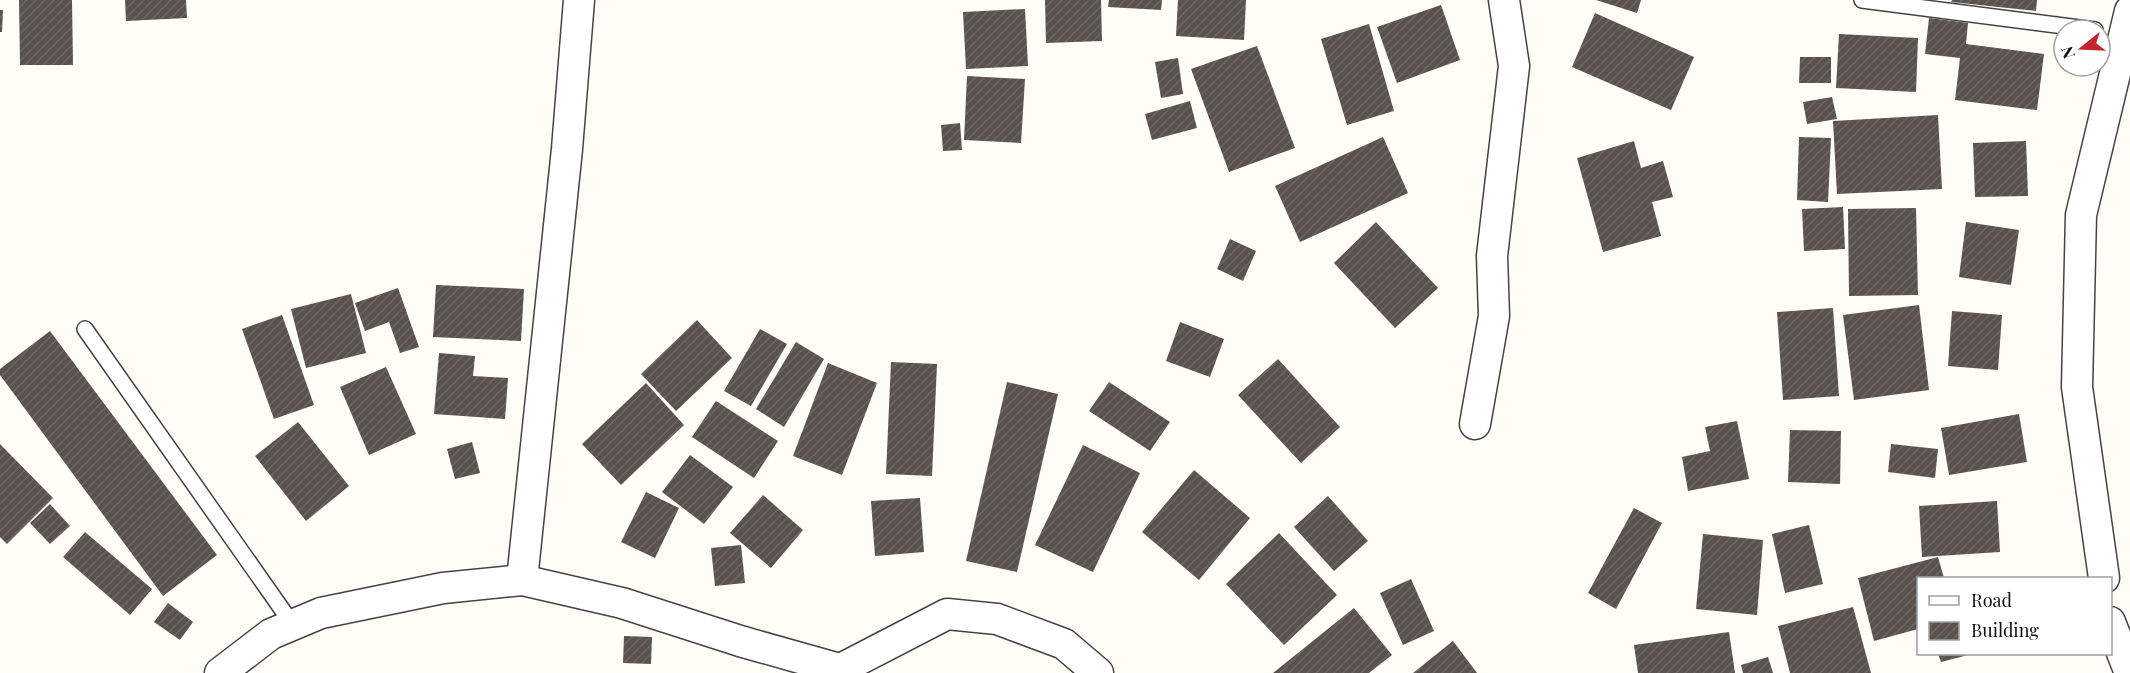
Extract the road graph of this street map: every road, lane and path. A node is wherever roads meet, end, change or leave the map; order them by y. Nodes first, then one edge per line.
1 (579, 0) edge
2 (1504, 0) edge
3 (1862, 0) edge
4 (2116, 28) edge
5 (85, 328) dead end
6 (1474, 424) dead end
7 (2104, 577) edge
8 (522, 580) junction
9 (293, 625) junction
10 (2112, 627) edge
11 (836, 671) edge
12 (220, 673) edge
13 (1098, 673) edge
14 (2130, 673) edge

1 - 8 street
2 - 6 street
3 - 4 lane
4 - 7 street
5 - 9 lane
8 - 9 street
8 - 11 street
9 - 12 street
10 - 14 street
11 - 13 street

